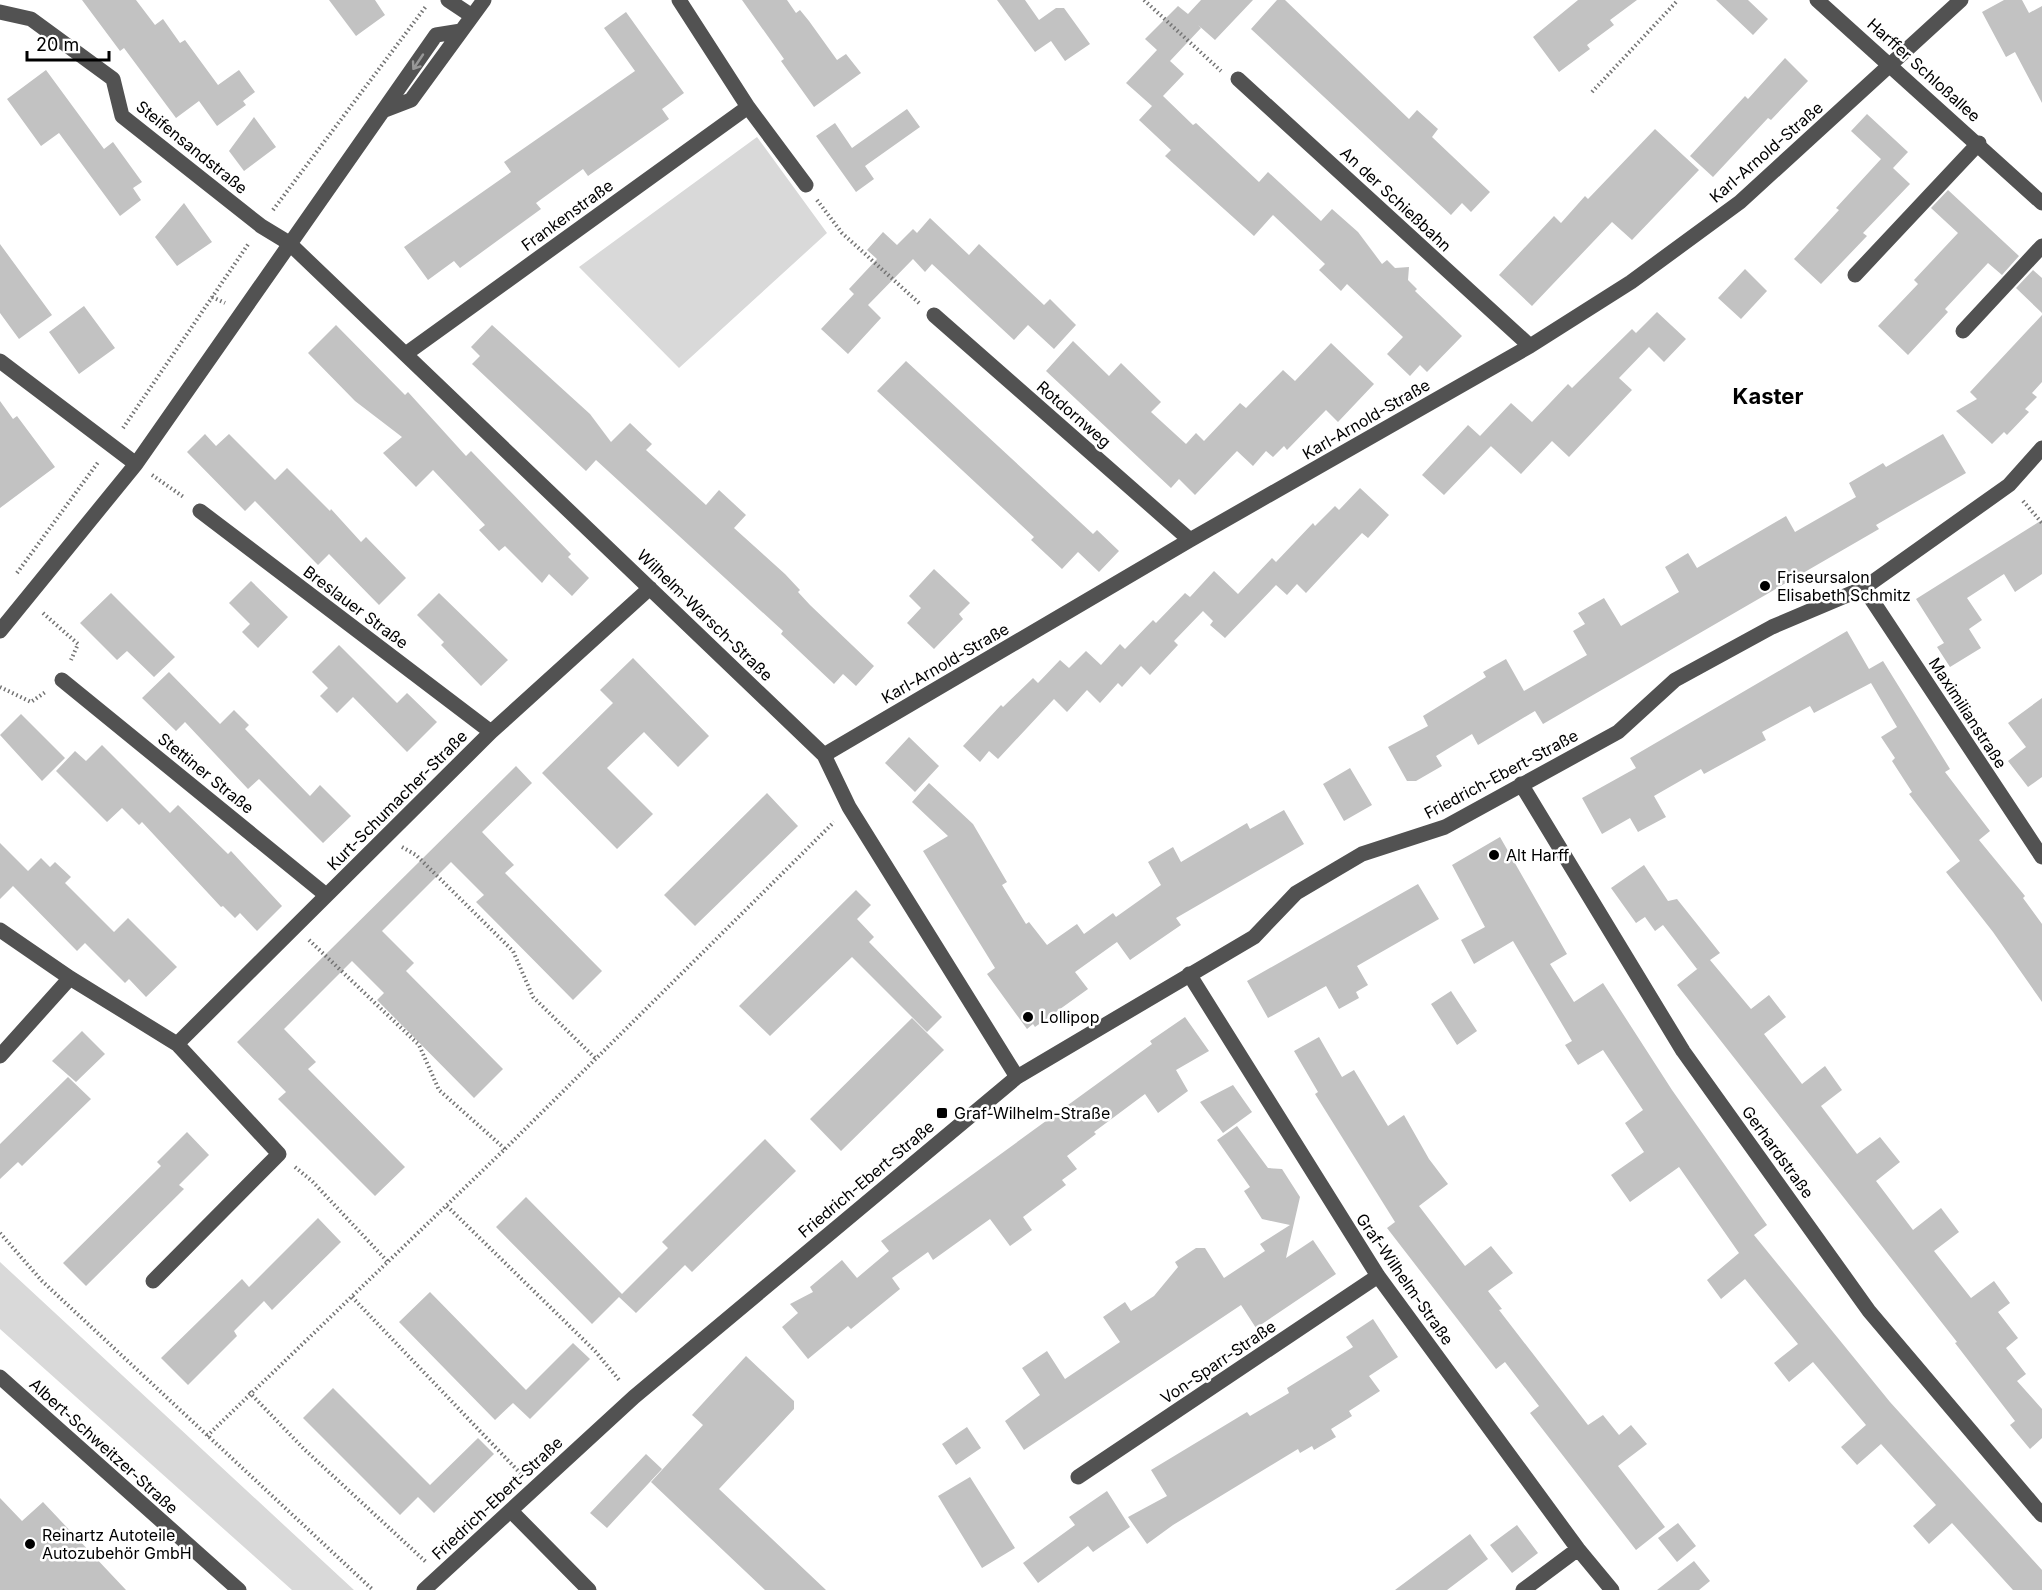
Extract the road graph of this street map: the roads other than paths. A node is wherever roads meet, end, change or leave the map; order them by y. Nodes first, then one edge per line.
1 (448, 0) edge
2 (484, 0) edge
3 (679, 0) edge
4 (1817, 0) edge
5 (1961, 0) edge
6 (0, 12) edge
7 (472, 16) junction
8 (1891, 64) junction
9 (1238, 79) road end
10 (748, 106) junction
11 (1979, 143) junction
12 (806, 185) road end
13 (2042, 203) edge
14 (289, 243) junction
15 (2042, 246) edge
16 (1855, 275) dead end
17 (934, 315) road end
18 (1963, 331) dead end
19 (1530, 346) junction
20 (407, 354) junction
21 (0, 361) edge
22 (2042, 448) edge
23 (136, 464) junction
24 (200, 511) road end
25 (1190, 540) junction
26 (650, 588) junction
27 (1864, 588) junction
28 (0, 631) edge
29 (62, 680) road end
30 (491, 732) junction
31 (824, 755) junction
32 (1521, 784) junction
33 (2042, 857) edge
34 (326, 895) junction
35 (0, 930) edge
36 (1189, 974) junction
37 (70, 978) junction
38 (177, 1044) junction
39 (0, 1056) edge
40 (1017, 1077) junction
41 (1378, 1276) junction
42 (153, 1281) dead end
43 (0, 1377) edge
44 (1078, 1477) dead end
45 (511, 1511) junction
46 (2042, 1515) edge
47 (1578, 1549) junction
48 (239, 1590) edge
49 (424, 1590) edge
50 (589, 1590) edge
51 (1523, 1590) edge
52 (1612, 1590) edge

1 - 7 street
2 - 7 street
3 - 10 street
4 - 8 street, Harffer Schloßallee
5 - 8 street, Karl-Arnold-Straße
6 - 14 street, Steifensandstraße
7 - 14 street
8 - 11 street, Harffer Schloßallee
8 - 19 street, Karl-Arnold-Straße
9 - 19 street, An der Schießbahn
10 - 12 street
10 - 20 street, Frankenstraße
11 - 13 street, Harffer Schloßallee
11 - 16 street, Harffer Schloßallee
14 - 20 street, Wilhelm-Warsch-Straße
14 - 23 street
15 - 18 street
17 - 25 street, Rotdornweg
19 - 25 street, Karl-Arnold-Straße
20 - 26 street, Wilhelm-Warsch-Straße
21 - 23 street
22 - 27 street, Friedrich-Ebert-Straße
23 - 28 street
24 - 30 street, Breslauer Straße
25 - 31 street, Karl-Arnold-Straße
26 - 30 street, Kurt-Schumacher-Straße
26 - 31 street, Wilhelm-Warsch-Straße
27 - 32 street, Friedrich-Ebert-Straße
27 - 33 street, Maximilianstraße
29 - 34 street, Stettiner Straße
30 - 34 street, Kurt-Schumacher-Straße
31 - 40 street, Wilhelm-Warsch-Straße
32 - 36 street, Friedrich-Ebert-Straße
32 - 46 street, Gerhardstraße
34 - 38 street, Kurt-Schumacher-Straße
35 - 37 street
36 - 40 street, Friedrich-Ebert-Straße
36 - 41 street, Graf-Wilhelm-Straße
37 - 38 street
37 - 39 street
38 - 42 street
40 - 45 street, Friedrich-Ebert-Straße
41 - 44 street, Von-Sparr-Straße
41 - 47 street, Graf-Wilhelm-Straße
43 - 48 street, Albert-Schweitzer-Straße
45 - 49 street, Friedrich-Ebert-Straße
45 - 50 street
47 - 51 street
47 - 52 street, Graf-Wilhelm-Straße

